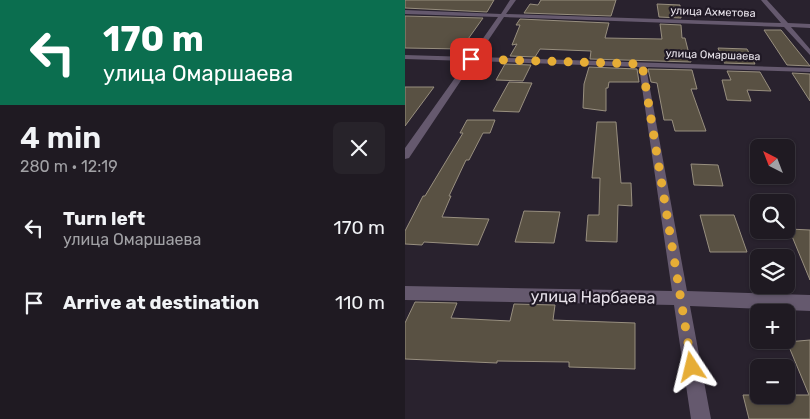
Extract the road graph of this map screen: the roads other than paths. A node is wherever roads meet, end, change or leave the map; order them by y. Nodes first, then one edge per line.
1 (513, 0) edge
2 (764, 0) edge
3 (405, 12) edge
4 (502, 15) junction
5 (786, 25) junction
6 (810, 26) edge
7 (810, 53) edge
8 (405, 57) edge
9 (471, 59) junction
10 (642, 64) junction
11 (810, 70) edge
12 (405, 156) edge
13 (405, 293) edge
14 (679, 298) junction
15 (810, 303) edge
16 (701, 419) edge

1 - 4 street
2 - 5 street
3 - 4 street, улица Ахметова
4 - 5 street, улица Ахметова
4 - 9 street
5 - 6 street, улица Ахметова
5 - 7 street
8 - 9 street, улица Омаршаева
9 - 10 street, улица Омаршаева
9 - 12 street
10 - 11 street, улица Омаршаева
10 - 14 street
13 - 14 street, улица Нарбаева
14 - 15 street, улица Нарбаева
14 - 16 street

